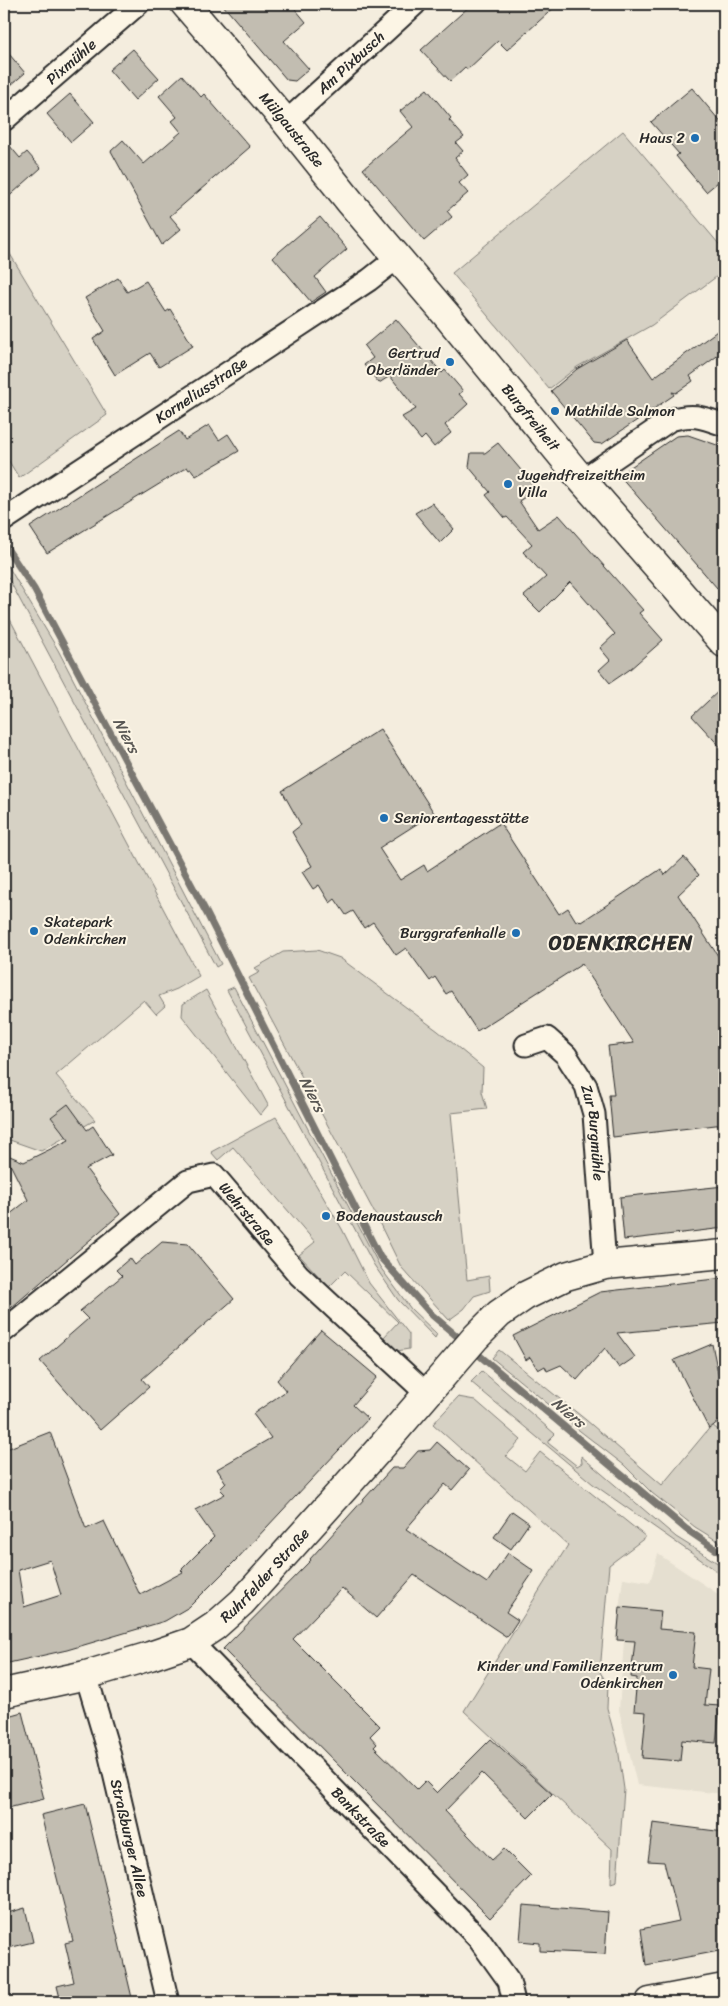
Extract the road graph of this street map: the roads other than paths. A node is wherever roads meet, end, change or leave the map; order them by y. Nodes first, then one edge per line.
1 (138, 4) edge
2 (185, 4) edge
3 (415, 4) edge
4 (4, 120) edge
5 (286, 122) junction
6 (397, 258) junction
7 (724, 425) edge
8 (582, 480) junction
9 (5, 520) edge
10 (724, 644) edge
11 (526, 1045) dead end
12 (724, 1254) edge
13 (605, 1265) junction
14 (4, 1331) edge
15 (426, 1393) junction
16 (191, 1642) junction
17 (86, 1675) junction
18 (4, 1693) edge
19 (724, 1988) edge
20 (168, 2002) edge
21 (514, 2002) edge
22 (650, 2002) edge

1 - 4 street, Pixmühle
2 - 5 main road, Mülgaustraße
3 - 5 street, Am Pixbusch
5 - 6 main road, Mülgaustraße
6 - 8 main road, Burgfreiheit
6 - 9 street, Korneliusstraße
7 - 8 street
8 - 10 main road, Burgfreiheit
11 - 13 street, Zur Burgmühle
12 - 13 main road
13 - 15 main road, Ruhrfelder Straße
14 - 15 street, Wehrstraße
15 - 16 main road, Ruhrfelder Straße
16 - 17 main road, Ruhrfelder Straße
16 - 21 street, Bankstraße
17 - 18 main road, Ruhrfelder Straße
17 - 20 street, Straßburger Allee
19 - 22 main road

